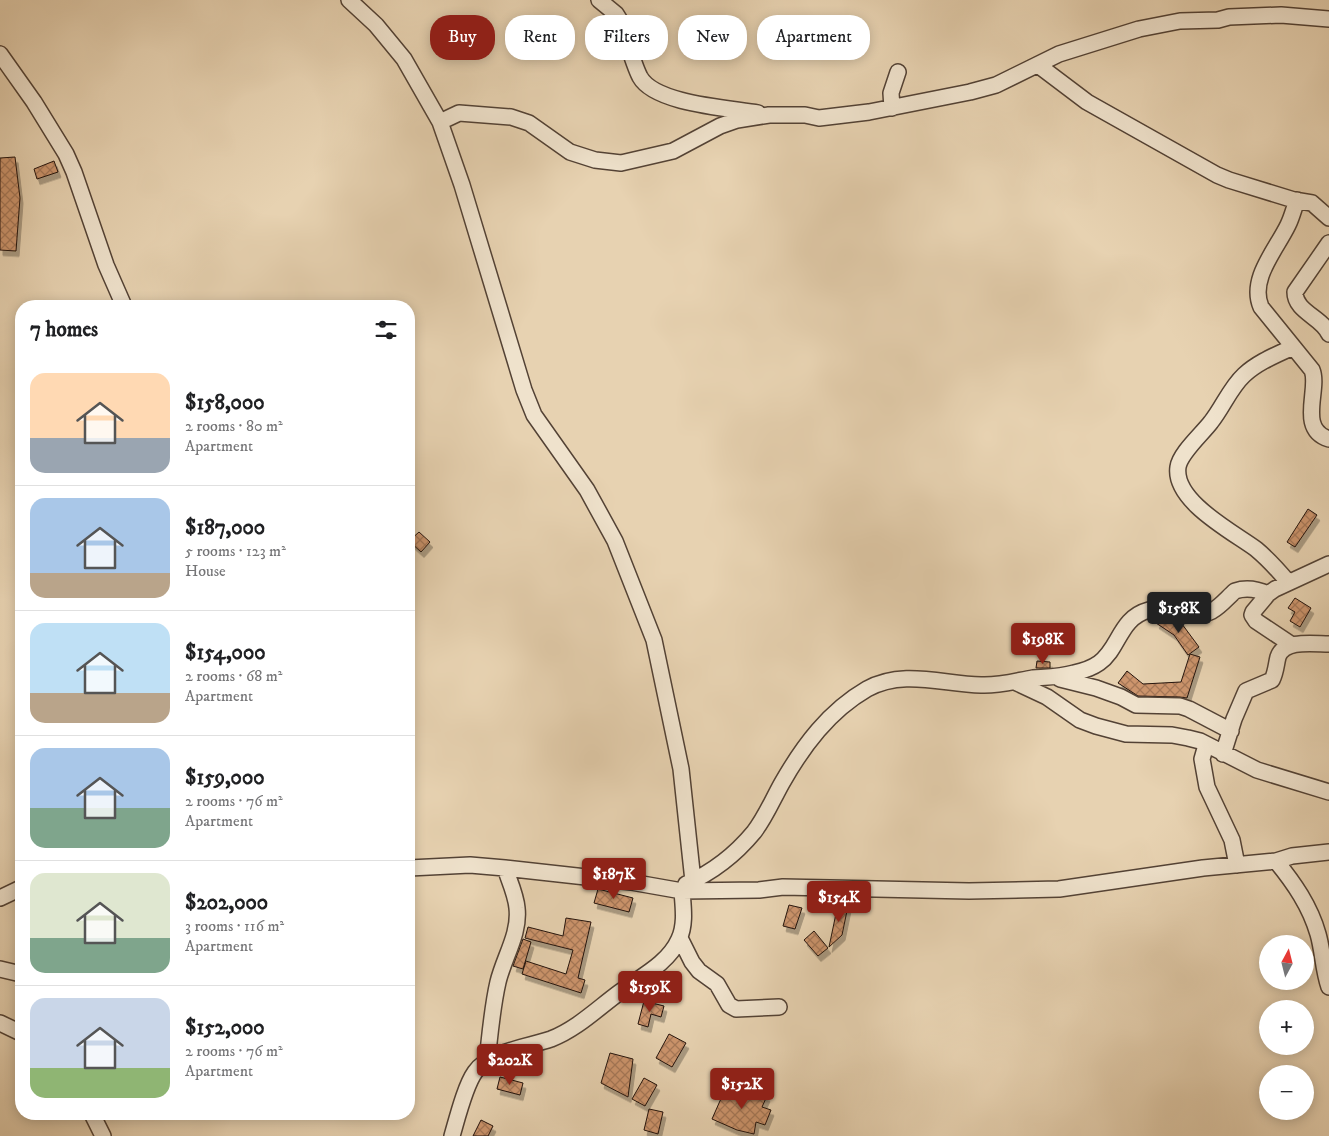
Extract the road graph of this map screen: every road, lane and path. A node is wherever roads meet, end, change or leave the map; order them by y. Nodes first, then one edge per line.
1 (349, 0) edge
2 (599, 0) edge
3 (1329, 19) edge
4 (0, 54) edge
5 (1038, 65) junction
6 (898, 72) dead end
7 (892, 108) junction
8 (769, 115) junction
9 (440, 122) junction
10 (1297, 200) junction
11 (1329, 218) edge
12 (1329, 243) edge
13 (121, 300) edge
14 (1329, 334) edge
15 (1293, 347) junction
16 (1329, 439) edge
17 (1329, 564) edge
18 (1288, 582) junction
19 (1268, 594) junction
20 (1329, 644) edge
21 (1292, 645) junction
22 (1051, 676) junction
23 (1014, 682) junction
24 (1231, 731) junction
25 (1206, 745) junction
26 (1224, 754) junction
27 (1329, 792) edge
28 (1329, 852) edge
29 (1276, 860) junction
30 (1237, 865) junction
31 (415, 868) edge
32 (505, 868) junction
33 (683, 887) junction
34 (15, 891) edge
35 (0, 898) edge
36 (680, 938) junction
37 (0, 969) edge
38 (15, 973) edge
39 (1329, 987) edge
40 (779, 1007) dead end
41 (0, 1023) edge
42 (15, 1030) edge
43 (487, 1061) junction
44 (95, 1120) edge
45 (103, 1136) edge
46 (452, 1136) edge

1 - 9 street
2 - 8 street
3 - 5 street
4 - 13 street
5 - 7 street
5 - 10 street
6 - 7 street
7 - 8 street
8 - 9 street
9 - 33 street
10 - 11 street
10 - 15 street
12 - 14 street
15 - 16 street
15 - 18 street
17 - 18 street
18 - 19 street
19 - 21 street
19 - 22 street
20 - 21 street
21 - 24 street
22 - 23 street
22 - 24 street
23 - 25 street
23 - 33 street
24 - 26 street
25 - 26 street
25 - 30 street
26 - 27 street
28 - 29 street
29 - 30 street
29 - 39 street
30 - 33 street
31 - 32 street
32 - 33 street
32 - 43 street
33 - 36 street
34 - 35 street
36 - 40 street
36 - 43 street
37 - 38 street
41 - 42 street
43 - 46 street
44 - 45 street

